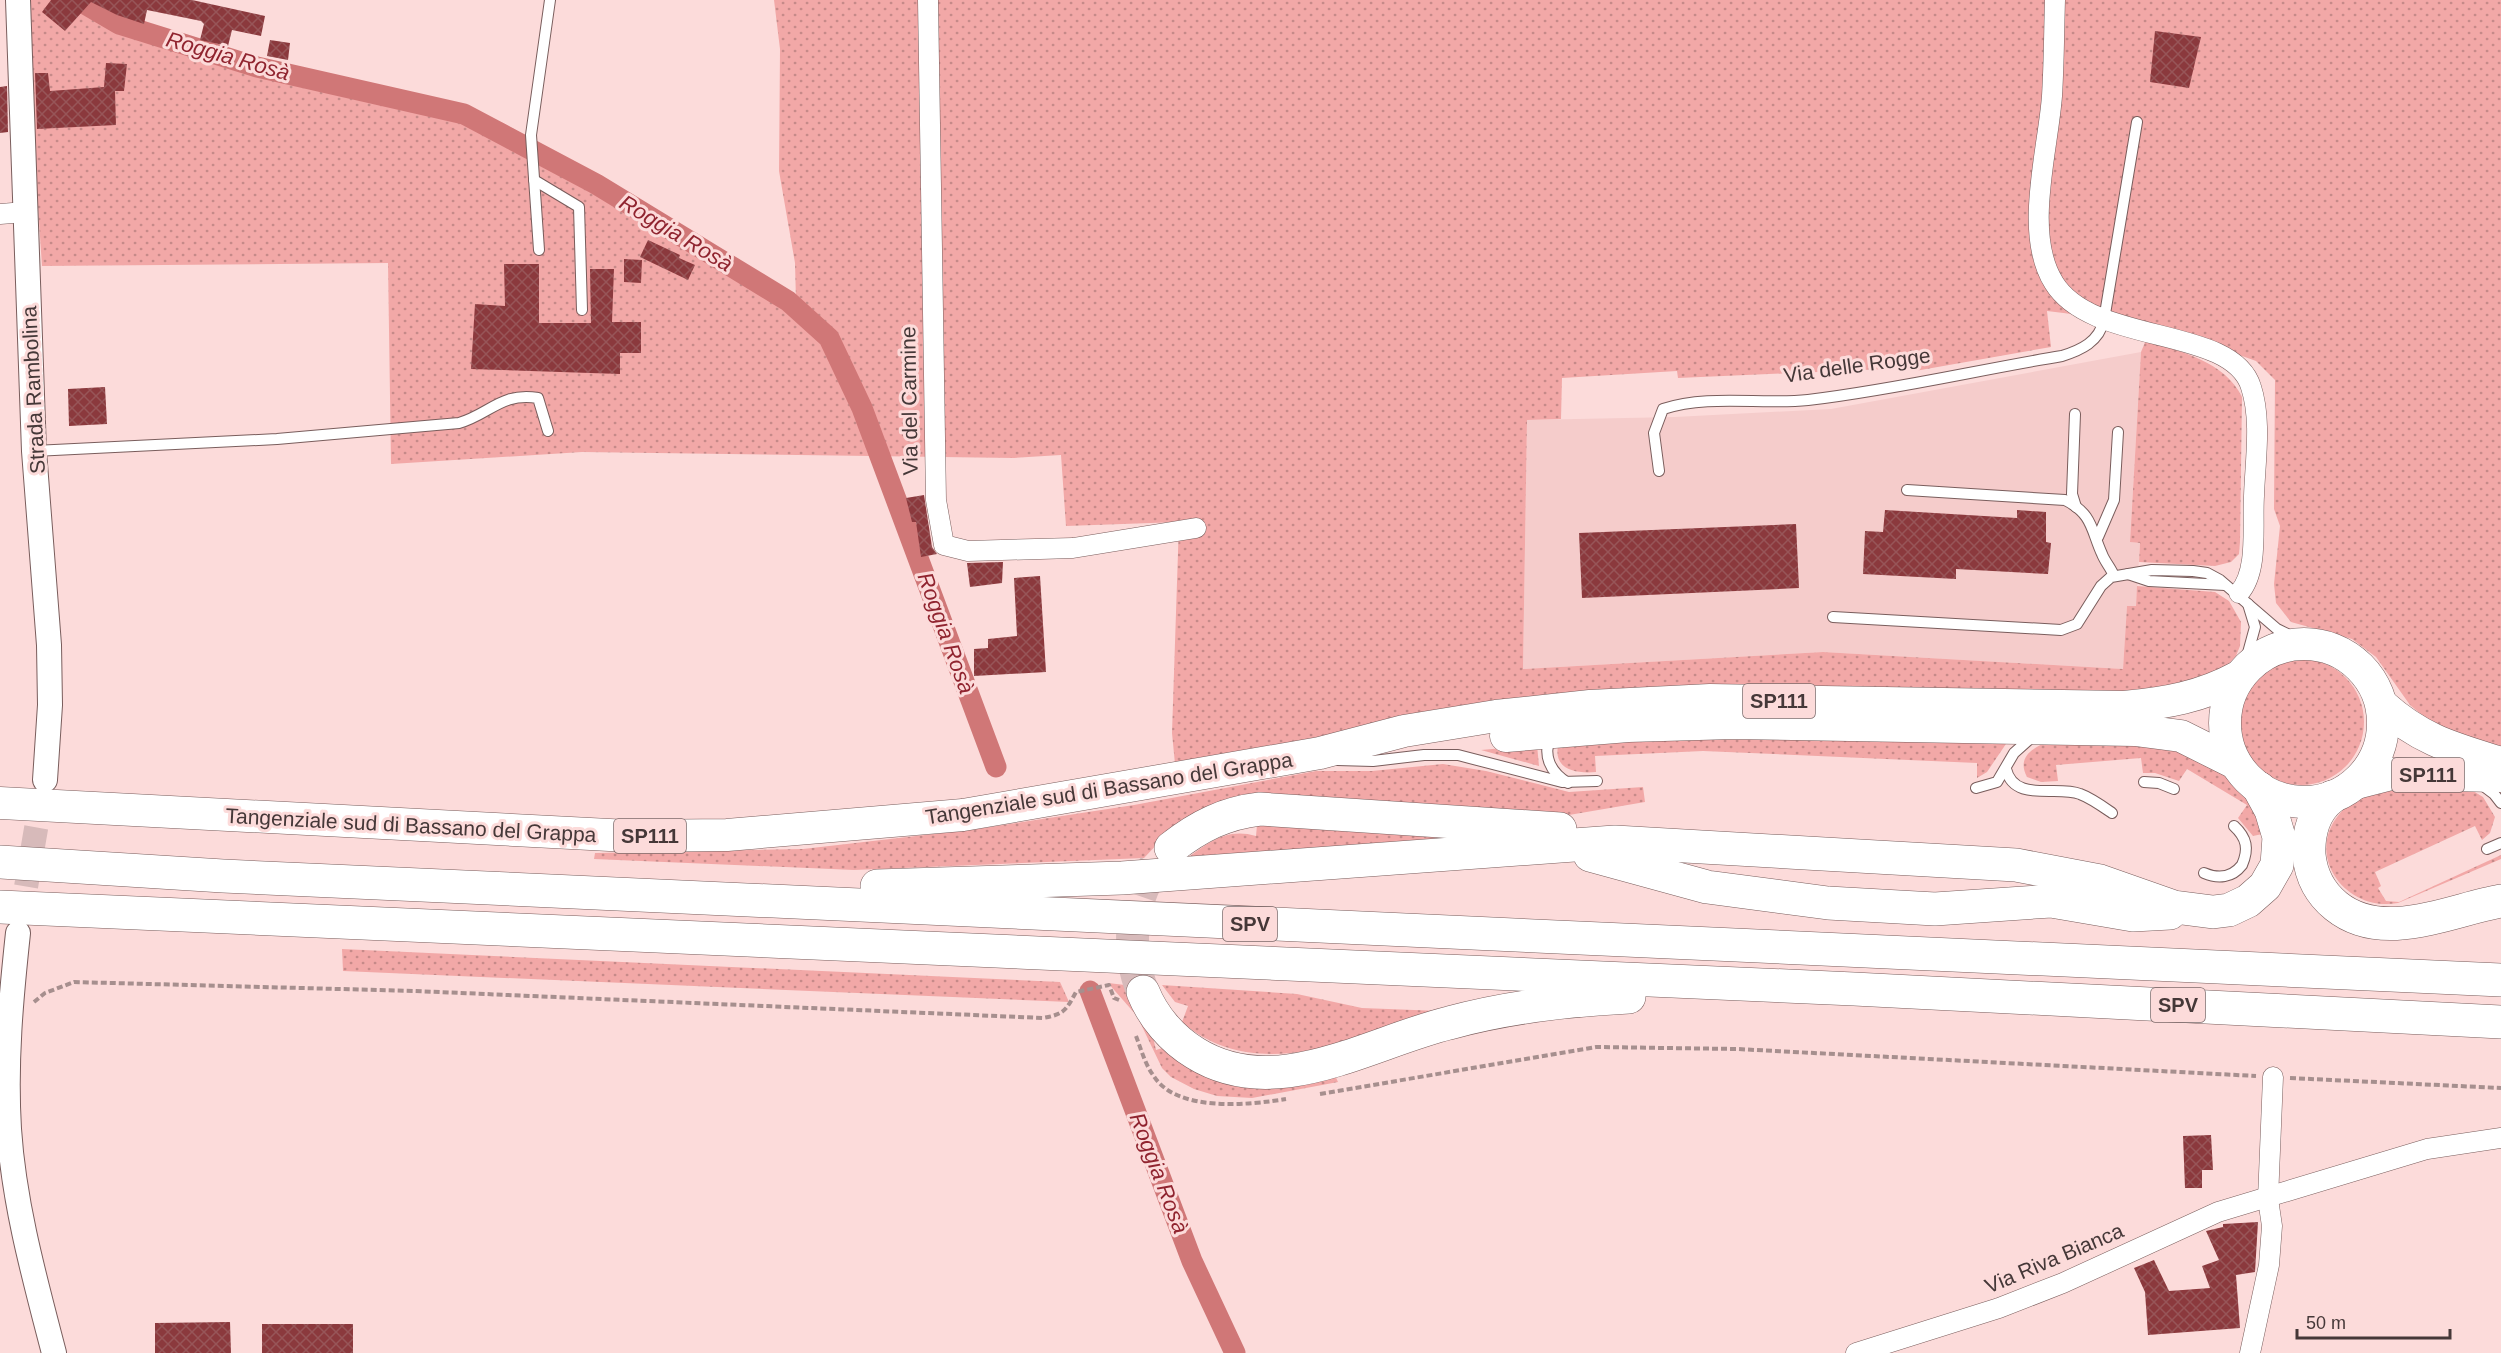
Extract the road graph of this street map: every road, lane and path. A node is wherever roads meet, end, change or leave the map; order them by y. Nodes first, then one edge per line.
1 (18, 0) edge
2 (550, 0) edge
3 (928, 0) edge
4 (2055, 0) edge
5 (2137, 122) dead end
6 (534, 180) junction
7 (25, 212) junction
8 (0, 214) edge
9 (539, 250) dead end
10 (582, 310) dead end
11 (2104, 320) junction
12 (2076, 414) dead end
13 (548, 431) dead end
14 (2118, 432) dead end
15 (34, 451) junction
16 (1659, 471) dead end
17 (1907, 490) dead end
18 (2076, 507) junction
19 (1196, 528) dead end
20 (2098, 538) junction
21 (2114, 576) junction
22 (2238, 593) junction
23 (1833, 617) dead end
24 (2306, 643) junction
25 (2241, 674) junction
26 (2000, 705) junction
27 (2382, 705) junction
28 (2047, 729) junction
29 (1553, 732) junction
30 (1308, 755) junction
31 (2235, 763) junction
32 (2501, 763) edge
33 (2006, 769) junction
34 (2457, 775) junction
35 (2501, 776) edge
36 (45, 780) tunnel mouth
37 (1597, 781) dead end
38 (2144, 782) dead end
39 (1568, 783) junction
40 (1976, 788) dead end
41 (2259, 788) junction
42 (2174, 789) dead end
43 (2344, 790) junction
44 (0, 803) edge
45 (2501, 803) edge
46 (2112, 813) dead end
47 (2234, 826) dead end
48 (2501, 835) edge
49 (1615, 842) junction
50 (1560, 846) junction
51 (2494, 847) edge
52 (1171, 848) tunnel mouth
53 (0, 849) edge
54 (0, 862) edge
55 (2204, 873) dead end
56 (2498, 901) edge
57 (2196, 911) junction
58 (9, 920) edge
59 (2501, 980) edge
60 (1854, 989) junction
61 (1132, 997) joint
62 (2501, 1022) edge
63 (8, 1024) junction
64 (1133, 1029) dead end
65 (2273, 1077) junction
66 (2501, 1088) edge
67 (1308, 1096) dead end
68 (1297, 1097) dead end
69 (2501, 1138) edge
70 (2268, 1199) junction
71 (54, 1353) edge
72 (1856, 1353) edge
73 (2250, 1353) edge

1 - 7 street, Strada Rambolina
2 - 6 lane
3 - 19 street, Via del Carmine
4 - 11 street
5 - 11 lane
6 - 9 lane
6 - 10 lane
7 - 8 street
7 - 15 street, Strada Rambolina
11 - 16 lane, Via delle Rogge
11 - 22 street
12 - 18 lane
13 - 15 lane
14 - 20 lane
15 - 36 street, Strada Rambolina
17 - 18 lane
18 - 20 lane
20 - 21 lane
21 - 22 lane
21 - 23 lane
22 - 24 lane
22 - 25 lane
24 - 25 main road, Tangenziale sud di Bassano del Grappa / SP111
24 - 27 main road, Tangenziale sud di Bassano del Grappa / SP111
25 - 26 main road, Tangenziale sud di Bassano del Grappa / SP111
25 - 31 main road, Tangenziale sud di Bassano del Grappa / SP111
26 - 29 lane
26 - 30 main road, Tangenziale sud di Bassano del Grappa / SP111
27 - 32 main road, Tangenziale sud di Bassano del Grappa / SP111
27 - 43 main road, Tangenziale sud di Bassano del Grappa / SP111
28 - 29 main road, Tangenziale sud di Bassano del Grappa / SP111
28 - 31 main road, Tangenziale sud di Bassano del Grappa / SP111
28 - 33 lane
29 - 30 main road, Tangenziale sud di Bassano del Grappa / SP111
29 - 39 lane
30 - 39 lane
30 - 44 main road, Tangenziale sud di Bassano del Grappa / SP111
31 - 41 main road, Tangenziale sud di Bassano del Grappa / SP111
33 - 40 lane
33 - 46 lane
34 - 35 main road, Tangenziale sud di Bassano del Grappa / SP111
34 - 43 main road, Tangenziale sud di Bassano del Grappa / SP111
34 - 45 lane
37 - 39 lane
38 - 42 lane
41 - 43 main road, Tangenziale sud di Bassano del Grappa / SP111
41 - 57 highway
43 - 56 highway
47 - 55 lane
48 - 51 lane
49 - 50 highway
49 - 52 highway
49 - 57 highway
50 - 53 highway
50 - 57 highway
54 - 59 highway, SPV
58 - 60 highway, SPV
58 - 63 street
60 - 61 highway
60 - 62 highway, SPV
61 - 63 path
63 - 71 street
64 - 68 path
65 - 66 path
65 - 67 path
65 - 70 street
69 - 70 street, Via Riva Bianca
70 - 72 street, Via Riva Bianca
70 - 73 street

